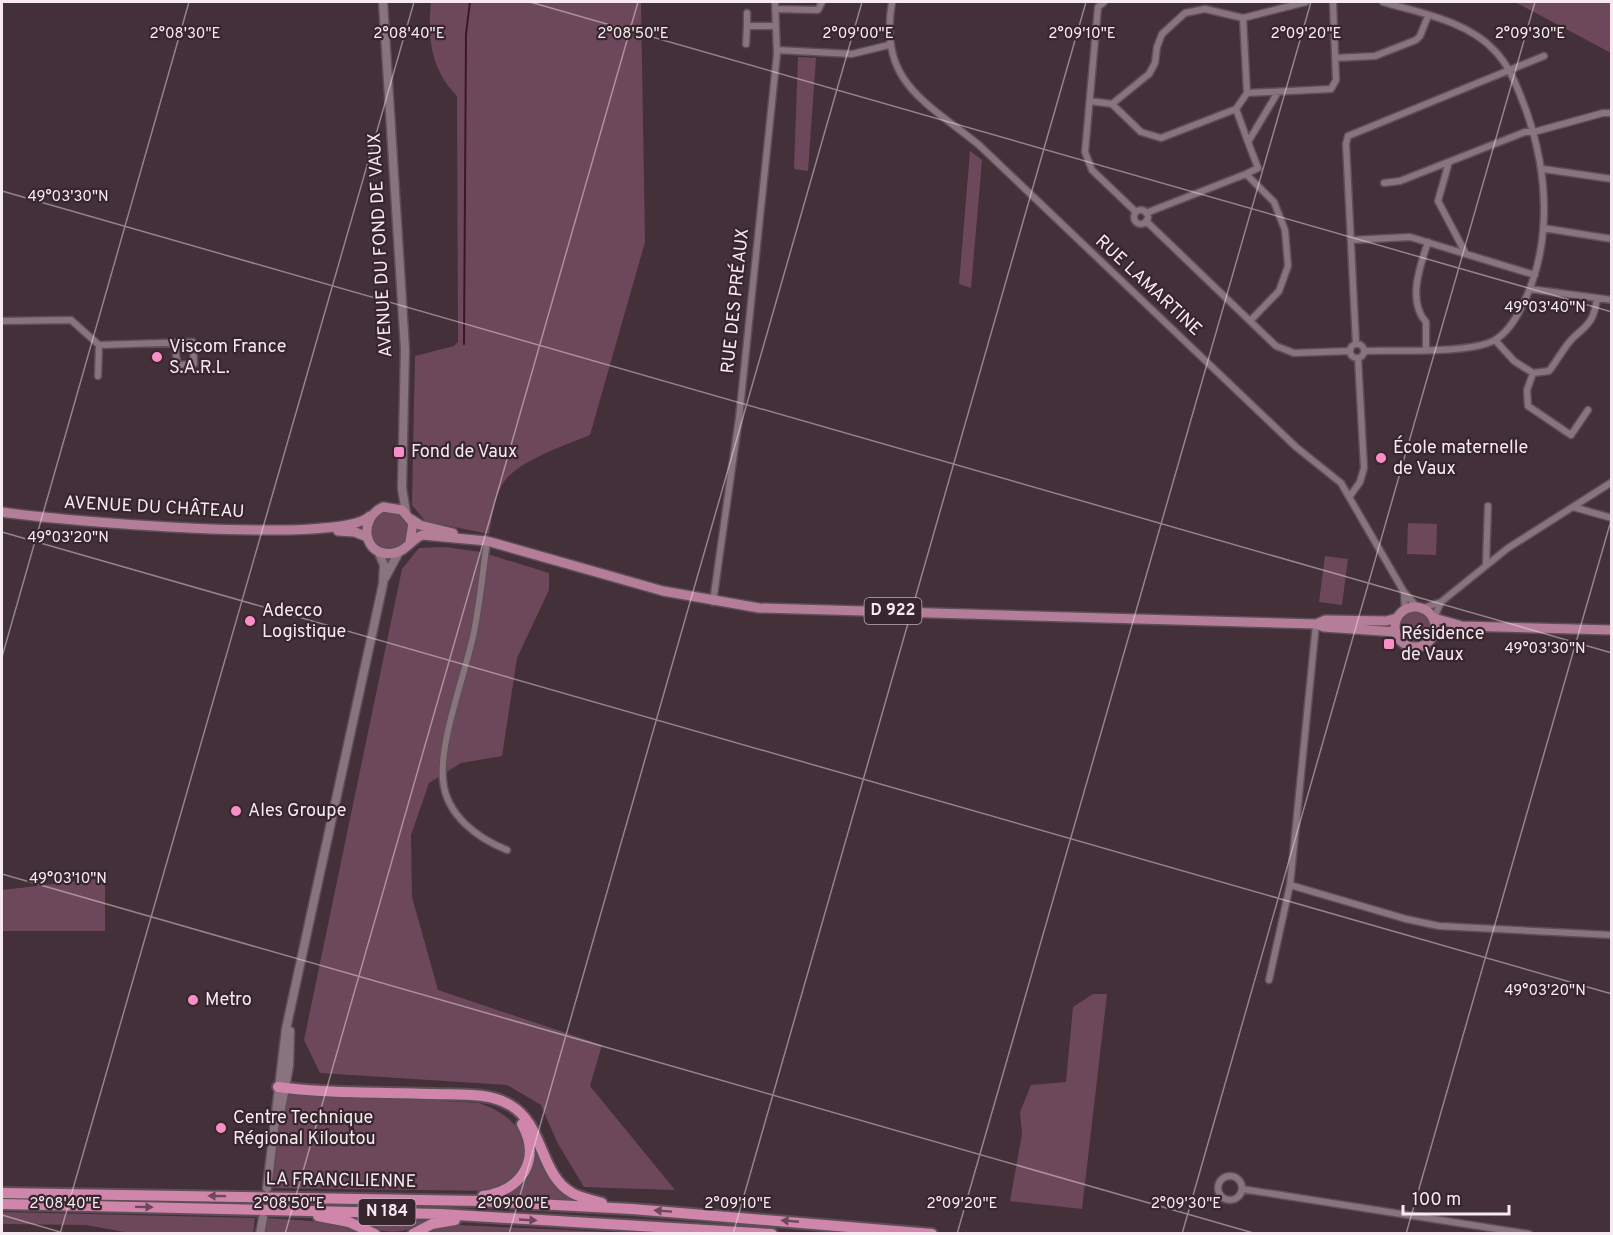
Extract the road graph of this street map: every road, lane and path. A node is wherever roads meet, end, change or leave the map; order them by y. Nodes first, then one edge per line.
1 (383, 2) edge
2 (822, 2) edge
3 (892, 2) edge
4 (1104, 2) edge
5 (1306, 2) edge
6 (1333, 2) edge
7 (1383, 2) edge
8 (775, 5) edge
9 (747, 13) dead end
10 (1428, 16) junction
11 (1243, 18) junction
12 (747, 26) junction
13 (776, 26) junction
14 (746, 44) dead end
15 (889, 45) junction
16 (777, 50) junction
17 (1544, 56) dead end
18 (1335, 58) junction
19 (1509, 70) junction
20 (1278, 92) junction
21 (1247, 93) junction
22 (1090, 101) junction
23 (1112, 104) junction
24 (1236, 109) junction
25 (1611, 113) edge
26 (1534, 132) junction
27 (1248, 142) junction
28 (1449, 162) junction
29 (1543, 169) junction
30 (1246, 174) junction
31 (1611, 179) edge
32 (1384, 183) dead end
33 (1136, 212) junction
34 (1146, 213) junction
35 (1146, 221) junction
36 (1543, 228) junction
37 (1611, 239) edge
38 (1351, 240) junction
39 (1428, 242) junction
40 (1466, 254) junction
41 (1535, 275) junction
42 (1530, 289) junction
43 (1597, 298) junction
44 (1611, 300) edge
45 (2, 321) edge
46 (1250, 321) junction
47 (1495, 340) junction
48 (175, 343) junction
49 (1356, 344) junction
50 (99, 345) junction
51 (1426, 349) junction
52 (1350, 351) junction
53 (1364, 351) junction
54 (1358, 358) junction
55 (1533, 374) junction
56 (98, 375) dead end
57 (1588, 410) dead end
58 (1611, 482) edge
59 (402, 488) junction
60 (1350, 496) junction
61 (390, 506) junction
62 (1488, 506) dead end
63 (1573, 507) junction
64 (2, 512) edge
65 (370, 516) junction
66 (409, 516) junction
67 (1611, 518) edge
68 (306, 529) junction
69 (367, 537) junction
70 (483, 541) junction
71 (410, 542) junction
72 (378, 551) junction
73 (399, 552) junction
74 (1486, 564) junction
75 (383, 584) junction
76 (1404, 592) junction
77 (713, 602) junction
78 (1441, 602) junction
79 (1420, 608) junction
80 (1405, 610) junction
81 (1397, 618) junction
82 (1434, 618) junction
83 (1316, 624) junction
84 (1462, 626) junction
85 (1611, 630) edge
86 (1395, 632) junction
87 (1435, 633) junction
88 (507, 850) dead end
89 (1290, 885) junction
90 (1611, 935) edge
91 (1269, 980) dead end
92 (282, 1088) junction
93 (480, 1097) junction
94 (267, 1188) dead end
95 (1242, 1190) junction
96 (2, 1193) edge
97 (420, 1198) junction
98 (2, 1204) edge
99 (632, 1209) junction
100 (285, 1210) junction
101 (477, 1217) junction
102 (262, 1218) dead end
103 (260, 1233) edge
104 (375, 1233) edge
105 (413, 1233) edge
106 (772, 1233) edge
107 (932, 1233) edge
108 (1529, 1233) edge

1 - 59 street, AVENUE DU FOND DE VAUX
2 - 8 street
3 - 15 street, RUE LAMARTINE
4 - 22 street
5 - 11 street
6 - 18 street
7 - 10 street
8 - 13 street, RUE DES PRÉAUX
9 - 12 street
10 - 18 street
10 - 19 street
11 - 21 street
11 - 23 street
12 - 13 street
12 - 14 street
13 - 16 street, RUE DES PRÉAUX
15 - 16 street
15 - 60 street, RUE LAMARTINE
16 - 77 street, RUE DES PRÉAUX
17 - 19 street
18 - 20 street
19 - 26 street
19 - 38 street
20 - 21 street
20 - 27 street
21 - 24 street
22 - 23 street
22 - 33 street
23 - 24 street
24 - 27 street
25 - 26 street
26 - 28 street
26 - 29 street
27 - 30 street
28 - 32 street
28 - 40 street
29 - 31 street
29 - 36 street
30 - 34 street
30 - 46 street
33 - 34 street
33 - 35 street
34 - 35 street
35 - 46 street
36 - 37 street
36 - 41 street
38 - 39 street
38 - 49 street
39 - 40 street
39 - 51 street
40 - 41 street
41 - 42 street
42 - 43 street
42 - 47 street
43 - 44 street
43 - 55 street
45 - 50 street
46 - 52 street
47 - 51 street
47 - 55 street
48 - 48 street
48 - 50 street
49 - 52 street
49 - 53 street
50 - 56 street
51 - 53 street
52 - 54 street
53 - 54 street
54 - 60 street
55 - 57 street
58 - 63 street
59 - 61 street
59 - 66 street, AVENUE DU FOND DE VAUX
60 - 76 street, RUE LAMARTINE
61 - 65 main road
61 - 66 main road
62 - 74 street
63 - 67 street
63 - 74 street
64 - 68 main road, AVENUE DU CHÂTEAU
65 - 68 main road, AVENUE DU CHÂTEAU
65 - 69 main road
66 - 70 main road, D 922
66 - 71 main road
68 - 69 main road, AVENUE DU CHÂTEAU
69 - 72 main road
70 - 71 main road, D 922
70 - 77 main road, D 922
70 - 88 street
71 - 73 main road
72 - 73 main road
72 - 75 street
73 - 75 street
74 - 78 street
75 - 92 street
76 - 79 street, RUE LAMARTINE
76 - 80 street, RUE LAMARTINE
77 - 83 main road, D 922
78 - 79 street
78 - 82 street
79 - 80 main road
79 - 82 main road
80 - 81 main road
81 - 83 main road, D 922
81 - 86 main road
82 - 84 main road
82 - 87 main road
83 - 86 main road, D 922
83 - 89 street
84 - 85 main road
84 - 87 main road
86 - 87 main road
89 - 90 street
89 - 91 street
92 - 93 highway
92 - 94 street
93 - 97 highway
93 - 99 highway
95 - 95 street
95 - 108 street
97 -> 96 highway, LA FRANCILIENNE / N 184
97 - 99 highway, LA FRANCILIENNE / N 184
98 -> 100 highway, LA FRANCILIENNE / N 184
107 -> 99 highway, LA FRANCILIENNE / N 184
100 - 101 highway, LA FRANCILIENNE / N 184
100 - 104 highway
101 - 105 highway
101 -> 106 highway, LA FRANCILIENNE / N 184
102 - 103 street

